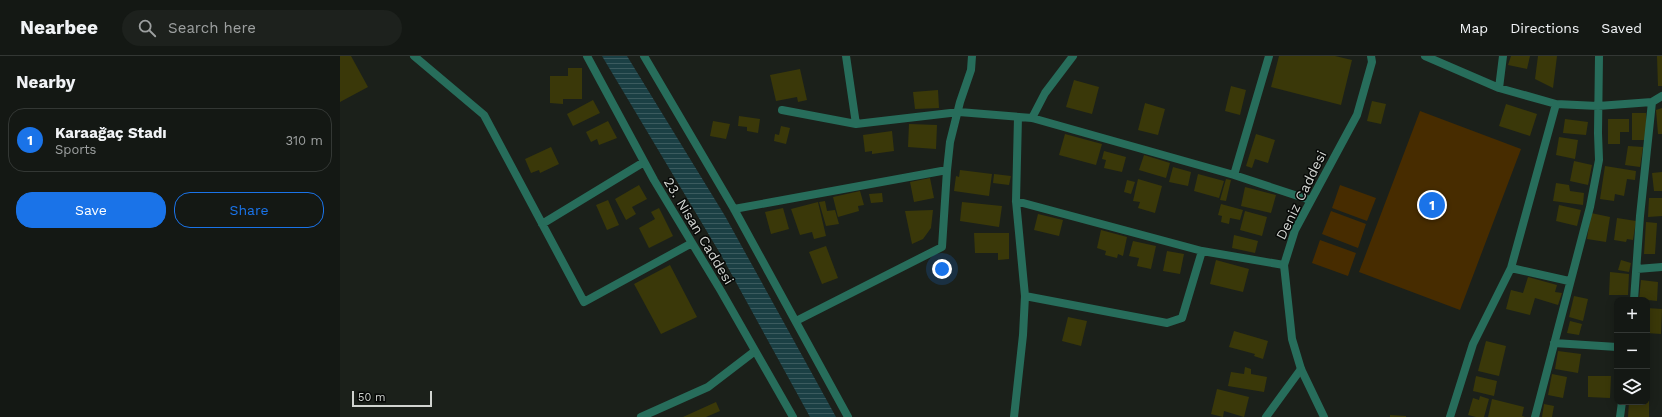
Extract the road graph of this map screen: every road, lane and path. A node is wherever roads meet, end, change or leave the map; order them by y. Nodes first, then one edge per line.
1 (414, 56) edge
2 (587, 56) edge
3 (644, 56) edge
4 (846, 56) edge
5 (972, 56) edge
6 (1073, 56) edge
7 (1269, 56) edge
8 (1371, 56) edge
9 (1426, 56) edge
10 (1502, 56) edge
11 (1599, 56) edge
12 (1499, 88) junction
13 (1662, 96) edge
14 (1652, 102) junction
15 (1556, 104) junction
16 (1598, 106) junction
17 (782, 110) dead end
18 (959, 112) junction
19 (1018, 117) junction
20 (1032, 118) junction
21 (856, 124) junction
22 (644, 162) junction
23 (947, 170) junction
24 (1234, 174) junction
25 (1310, 200) junction
26 (1016, 201) junction
27 (734, 209) junction
28 (542, 224) junction
29 (692, 243) junction
30 (1202, 251) junction
31 (1284, 265) junction
32 (1662, 267) edge
33 (1511, 268) junction
34 (1637, 269) junction
35 (1569, 281) junction
36 (1025, 296) junction
37 (1634, 297) edge
38 (796, 321) junction
39 (1554, 343) junction
40 (1614, 347) edge
41 (755, 352) junction
42 (1301, 369) junction
43 (1622, 405) edge
44 (641, 417) edge
45 (793, 417) edge
46 (848, 417) edge
47 (1014, 417) edge
48 (1266, 417) edge
49 (1324, 417) edge
50 (1450, 417) edge
51 (1535, 417) edge
52 (1620, 417) edge

1 - 28 street
2 - 22 street, 23. Nisan Caddesi
3 - 27 street
4 - 21 street
5 - 18 street
6 - 20 street
7 - 24 street
8 - 25 street, Deniz Caddesi
9 - 12 street
10 - 12 street
11 - 16 street
12 - 15 street
13 - 14 street
14 - 16 street
14 - 34 street
15 - 16 street
15 - 33 street
16 - 35 street
17 - 21 street
18 - 19 street
18 - 21 street
18 - 23 street
19 - 20 street
19 - 26 street
20 - 24 street
22 - 28 street
22 - 29 street, 23. Nisan Caddesi
23 - 27 street
23 - 38 street
24 - 25 street
25 - 31 street, Deniz Caddesi
26 - 30 street
26 - 36 street
27 - 38 street
28 - 29 street
29 - 41 street, 23. Nisan Caddesi
30 - 31 street
30 - 36 street
31 - 42 street, Deniz Caddesi
32 - 34 street
33 - 35 street
33 - 50 street
34 - 37 street
35 - 39 street
36 - 47 street
38 - 46 street
39 - 40 street
39 - 51 street
41 - 44 street
41 - 45 street, 23. Nisan Caddesi
42 - 48 street
42 - 49 street, Deniz Caddesi
43 - 52 street

